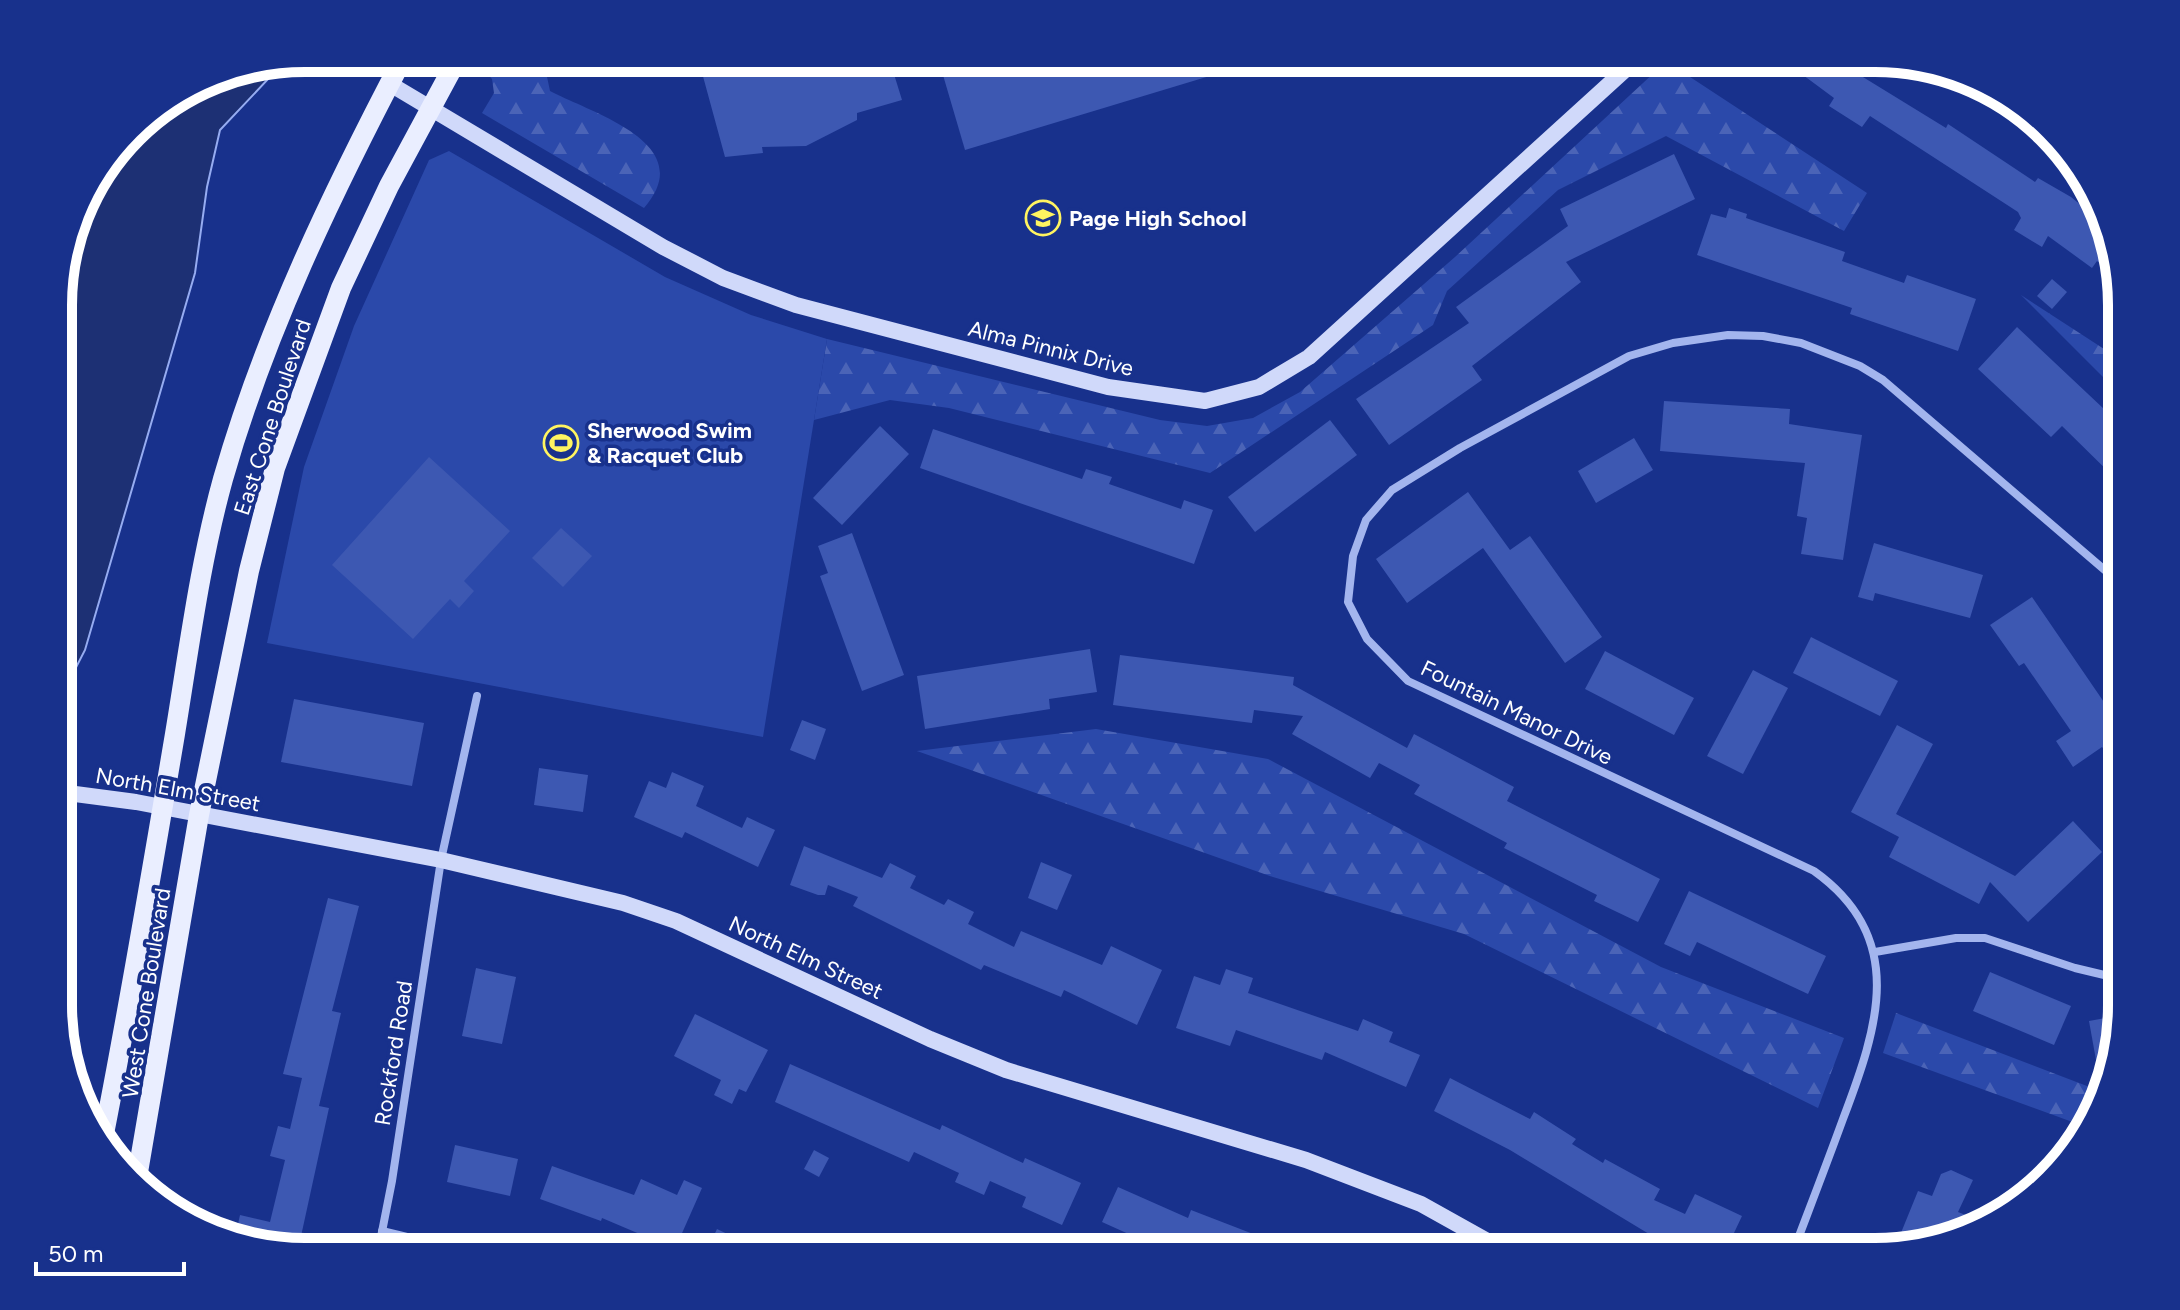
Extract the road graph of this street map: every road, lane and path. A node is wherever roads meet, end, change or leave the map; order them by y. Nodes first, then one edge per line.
1 (396, 72) edge
2 (451, 72) edge
3 (1623, 72) edge
4 (390, 84) junction
5 (432, 109) junction
6 (2108, 573) edge
7 (477, 696) dead end
8 (72, 794) edge
9 (162, 807) junction
10 (199, 815) junction
11 (441, 860) junction
12 (1875, 952) junction
13 (2108, 976) edge
14 (106, 1125) edge
15 (139, 1168) edge
16 (382, 1231) junction
17 (381, 1238) edge
18 (411, 1238) edge
19 (1482, 1238) edge
20 (1798, 1238) edge

1 - 4 main road, East Cone Boulevard
2 - 5 main road, East Cone Boulevard
3 - 5 main road, Alma Pinnix Drive
4 - 5 main road, Alma Pinnix Drive
4 - 9 main road, East Cone Boulevard
5 - 10 main road, East Cone Boulevard
6 - 12 street, Fountain Manor Drive
7 - 11 street, Rockford Road
8 - 9 main road, North Elm Street
9 - 10 main road, North Elm Street
9 - 14 main road, West Cone Boulevard
10 - 11 main road, North Elm Street
10 - 15 main road, West Cone Boulevard
11 - 16 street, Rockford Road
11 - 19 main road, North Elm Street
12 - 13 street
12 - 20 street, Fountain Manor Drive
16 - 17 street, Rockford Road
16 - 18 street

